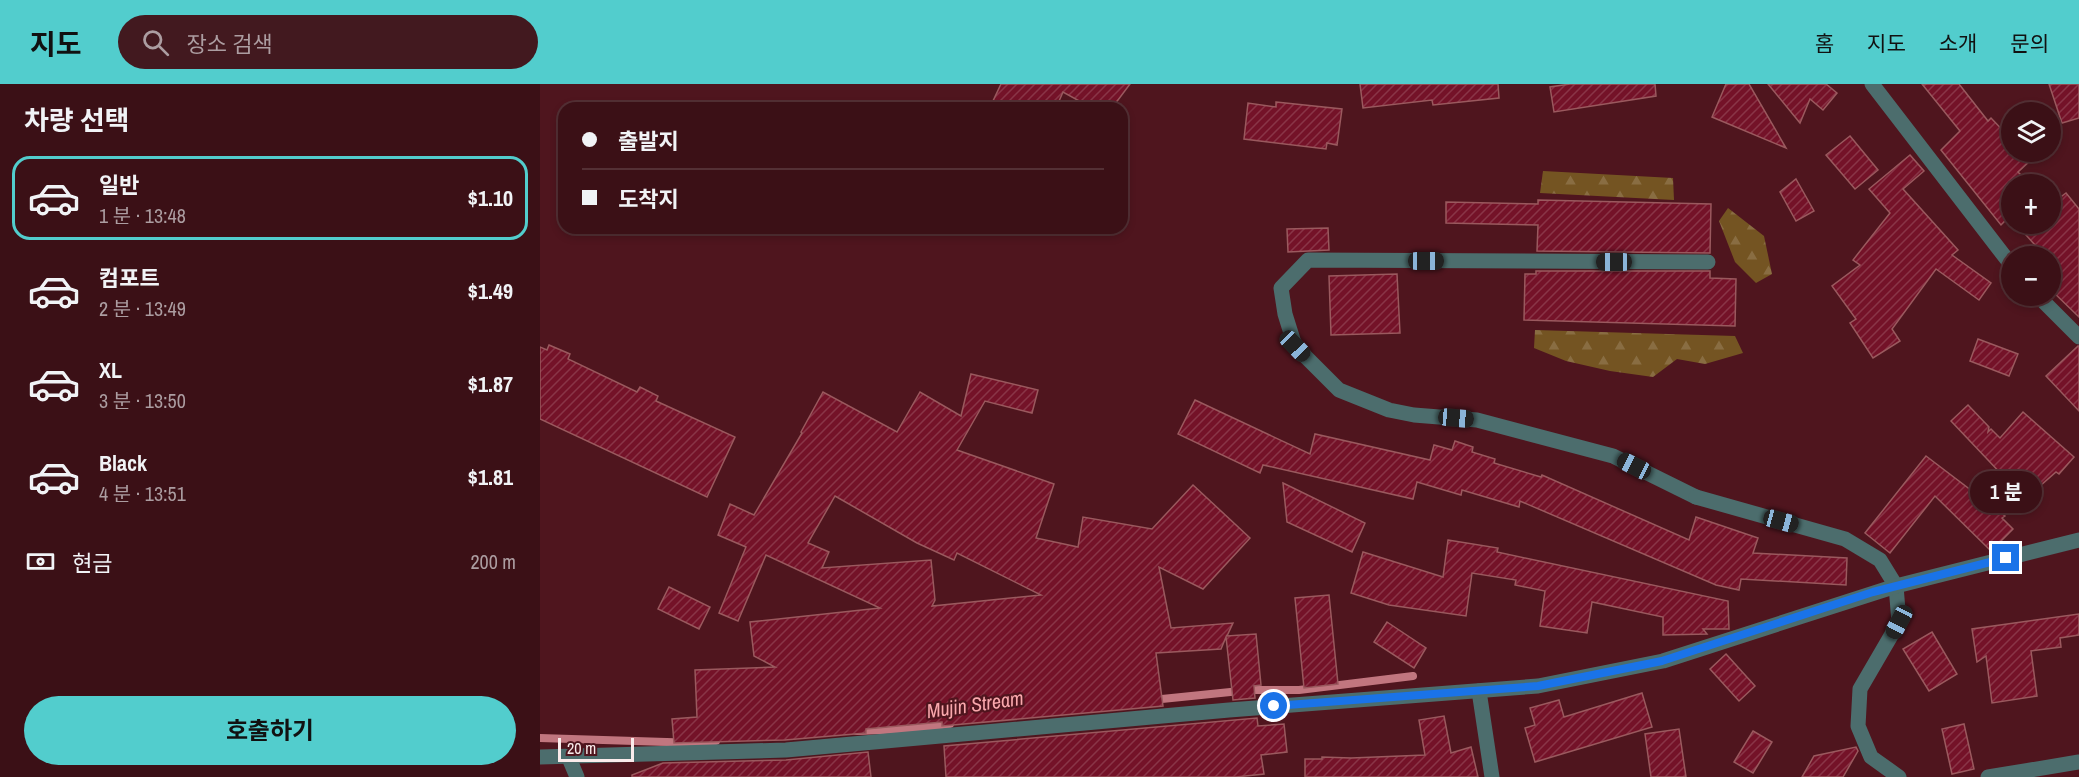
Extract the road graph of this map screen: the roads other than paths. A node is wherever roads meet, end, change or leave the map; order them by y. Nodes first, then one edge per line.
1 (1872, 84) edge
2 (2001, 252) edge
3 (1708, 262) dead end
4 (2048, 306) edge
5 (2079, 337) edge
6 (2079, 540) edge
7 (1896, 586) junction
8 (1479, 691) junction
9 (540, 757) edge
10 (569, 758) junction
11 (2079, 762) edge
12 (2060, 771) edge
13 (577, 777) edge
14 (1492, 777) edge
15 (1899, 777) edge
16 (1988, 777) edge

1 - 2 street
3 - 7 street
4 - 5 street
6 - 7 street
7 - 8 street
7 - 15 street
8 - 10 street
8 - 14 street
9 - 10 street
10 - 13 street
11 - 12 street
12 - 16 street

